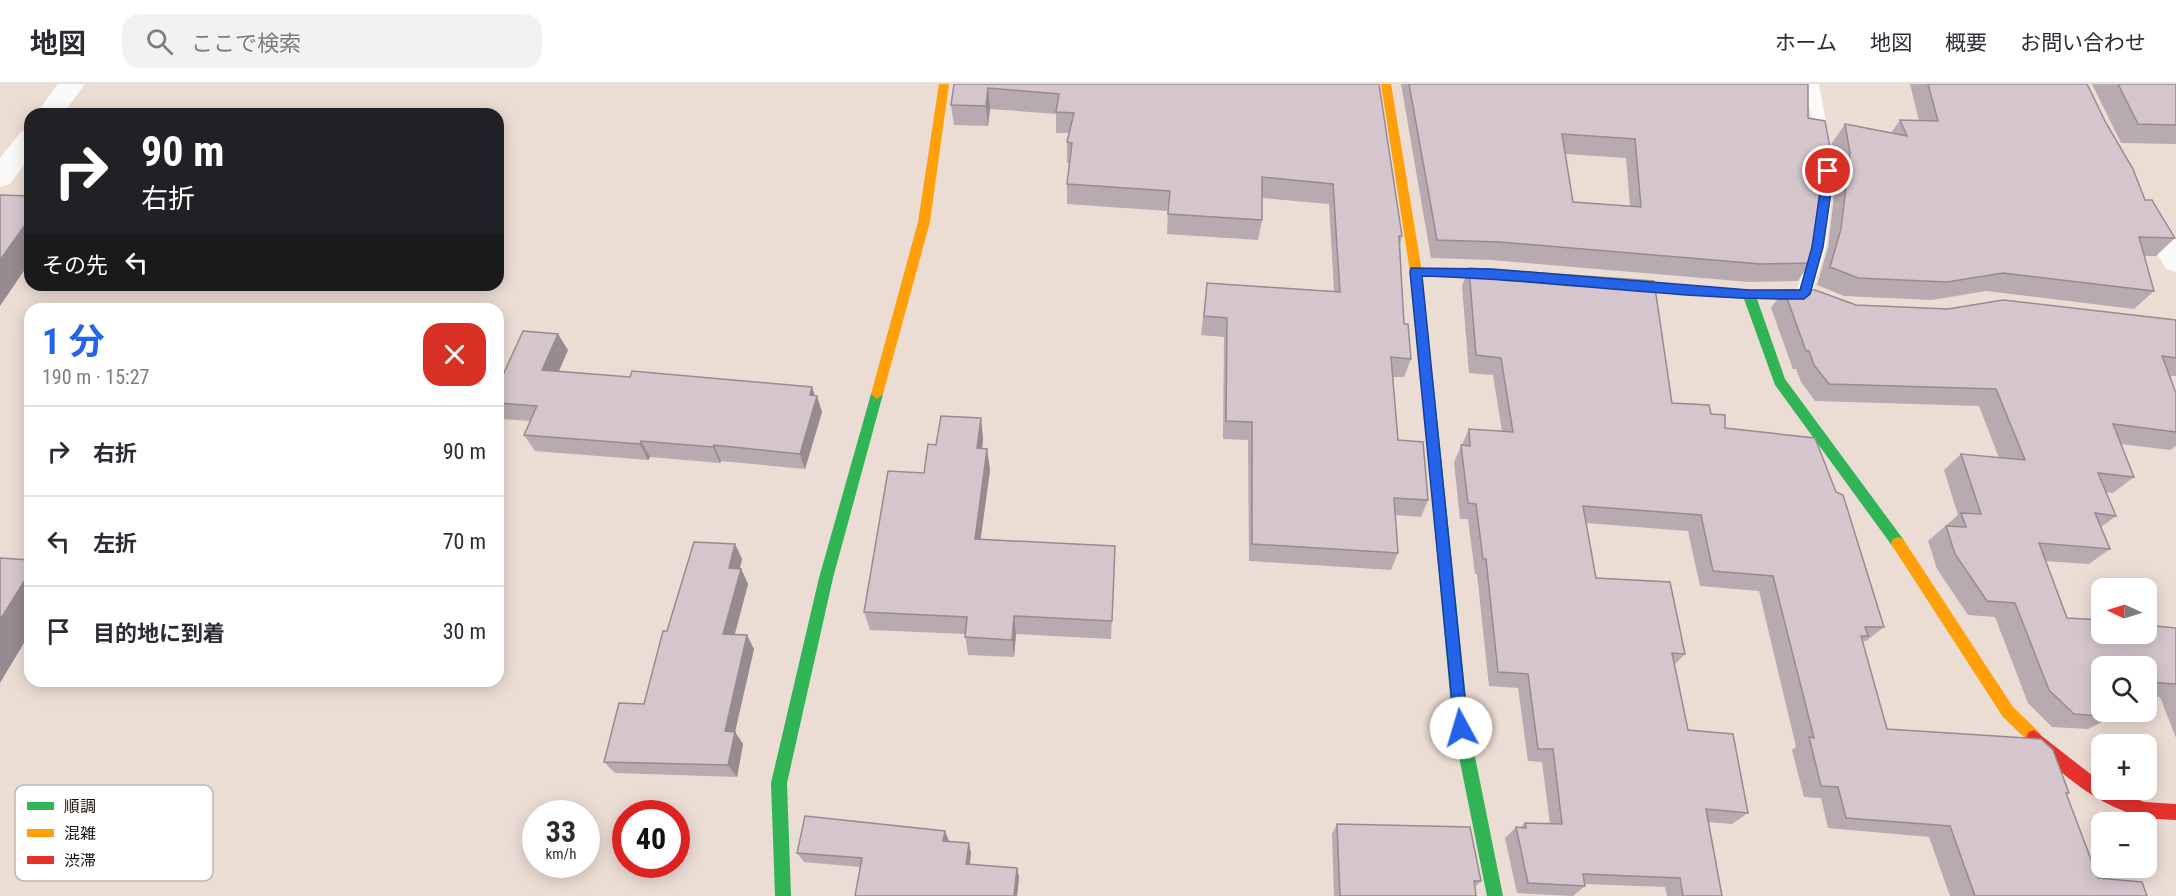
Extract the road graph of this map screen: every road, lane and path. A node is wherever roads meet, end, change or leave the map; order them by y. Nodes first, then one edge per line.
1 (72, 84) edge
2 (944, 84) edge
3 (1386, 84) edge
4 (1812, 84) edge
5 (54, 108) edge
6 (24, 145) edge
7 (1, 174) edge
8 (2134, 191) edge
9 (2176, 261) edge
10 (1416, 272) junction
11 (1527, 276) edge
12 (1597, 282) edge
13 (1804, 294) junction
14 (1749, 295) junction
15 (1842, 309) edge
16 (2176, 812) edge
17 (783, 896) edge
18 (1495, 896) edge

1 - 5 street
2 - 17 street
3 - 10 street
4 - 13 lane
6 - 7 street
8 - 9 street
10 - 11 street
10 - 18 street
12 - 14 street
13 - 14 street
13 - 15 street
14 - 16 street

